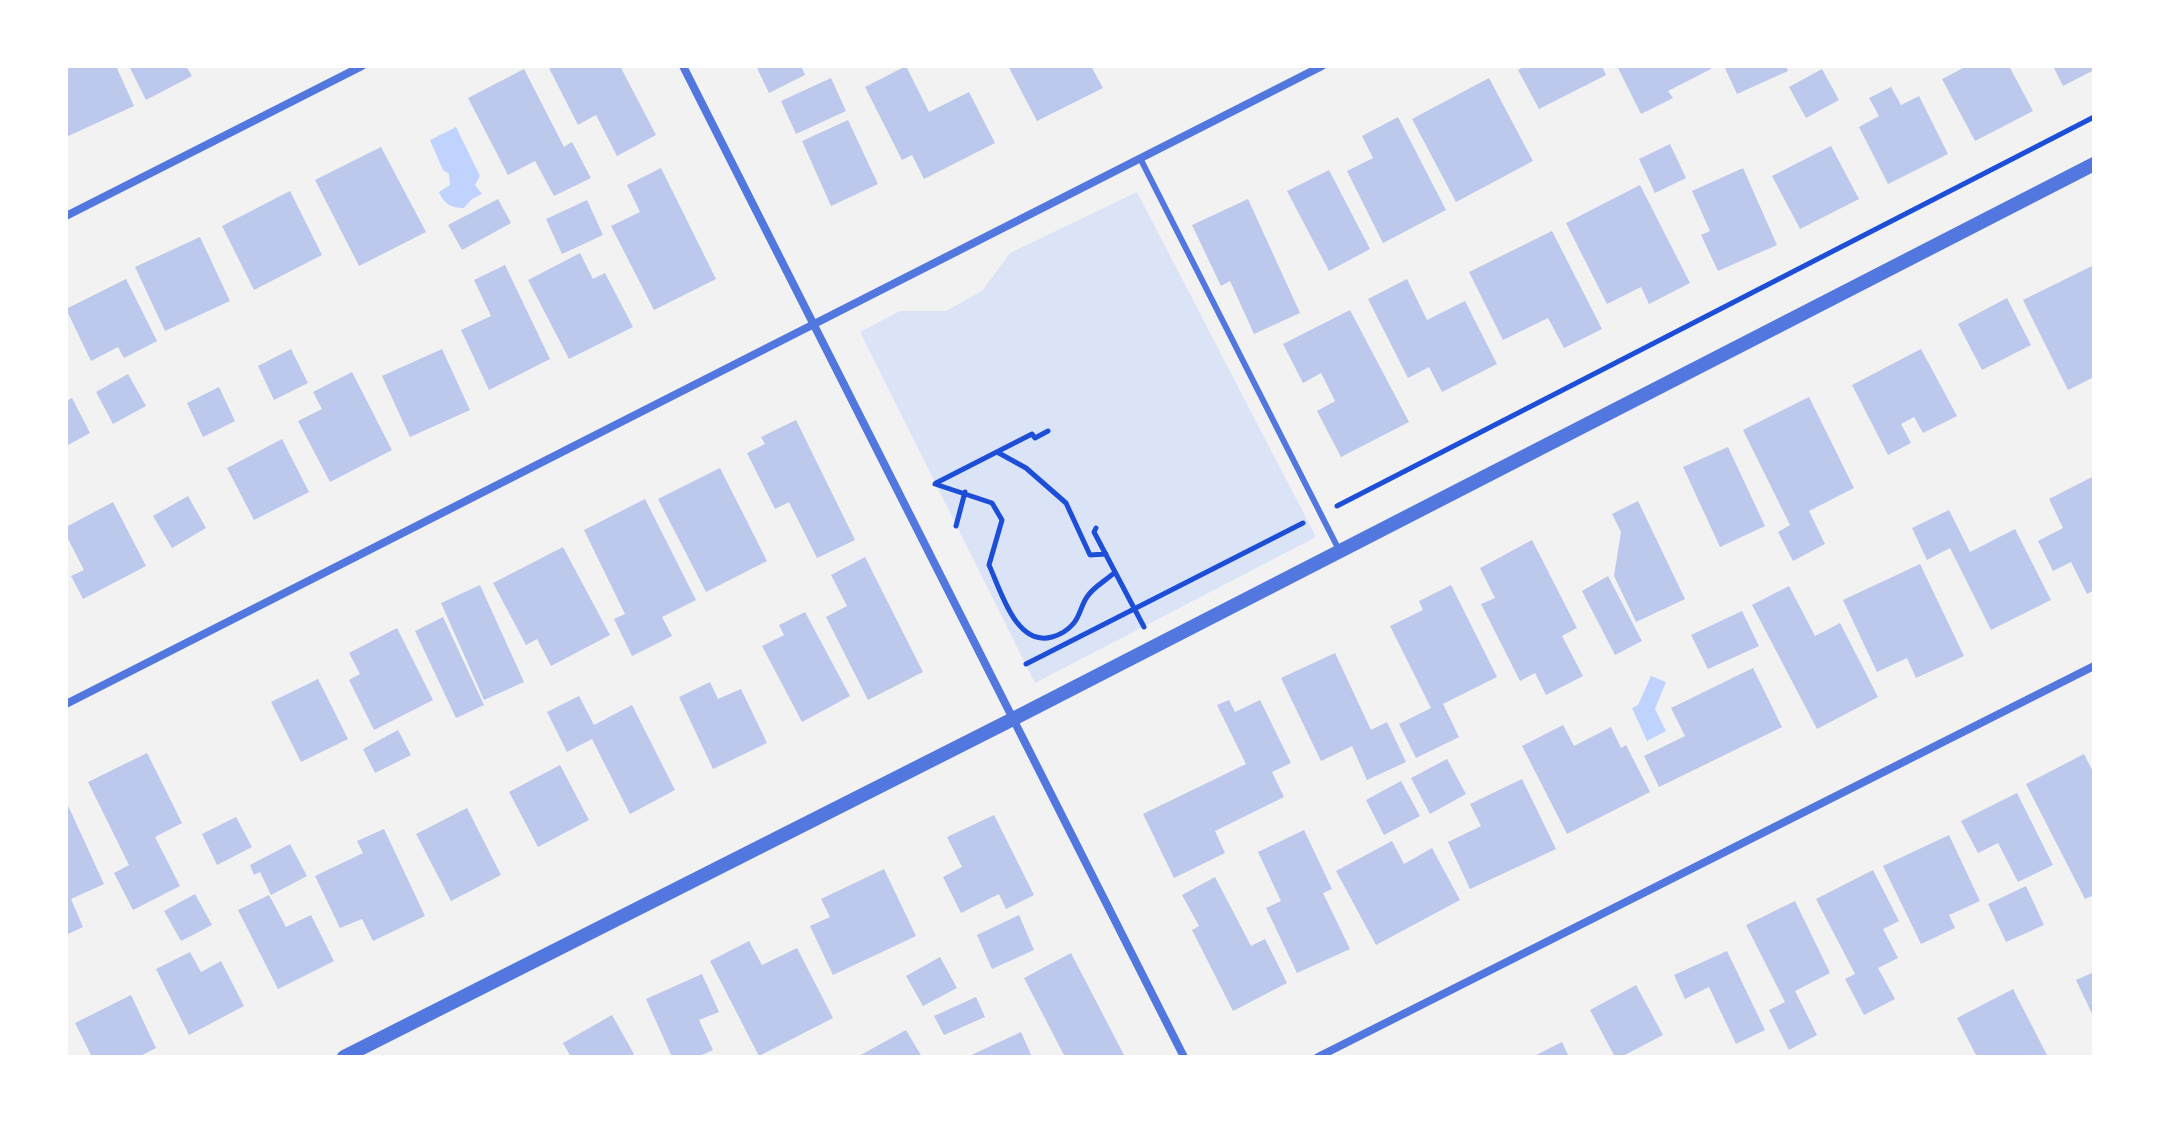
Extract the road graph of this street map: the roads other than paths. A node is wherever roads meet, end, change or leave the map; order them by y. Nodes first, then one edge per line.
1 (362, 66) edge
2 (683, 66) edge
3 (1322, 66) edge
4 (1140, 158) junction
5 (2094, 164) edge
6 (66, 216) edge
7 (813, 323) junction
8 (1339, 550) junction
9 (2094, 666) edge
10 (66, 704) edge
11 (1013, 719) junction
12 (344, 1057) edge
13 (1184, 1057) edge
14 (1318, 1057) edge

1 - 6 street
2 - 7 street
3 - 4 street
4 - 7 street
4 - 8 lane
5 - 8 street
7 - 10 street
7 - 11 street
8 - 11 street
9 - 14 street
11 - 12 street
11 - 13 street

